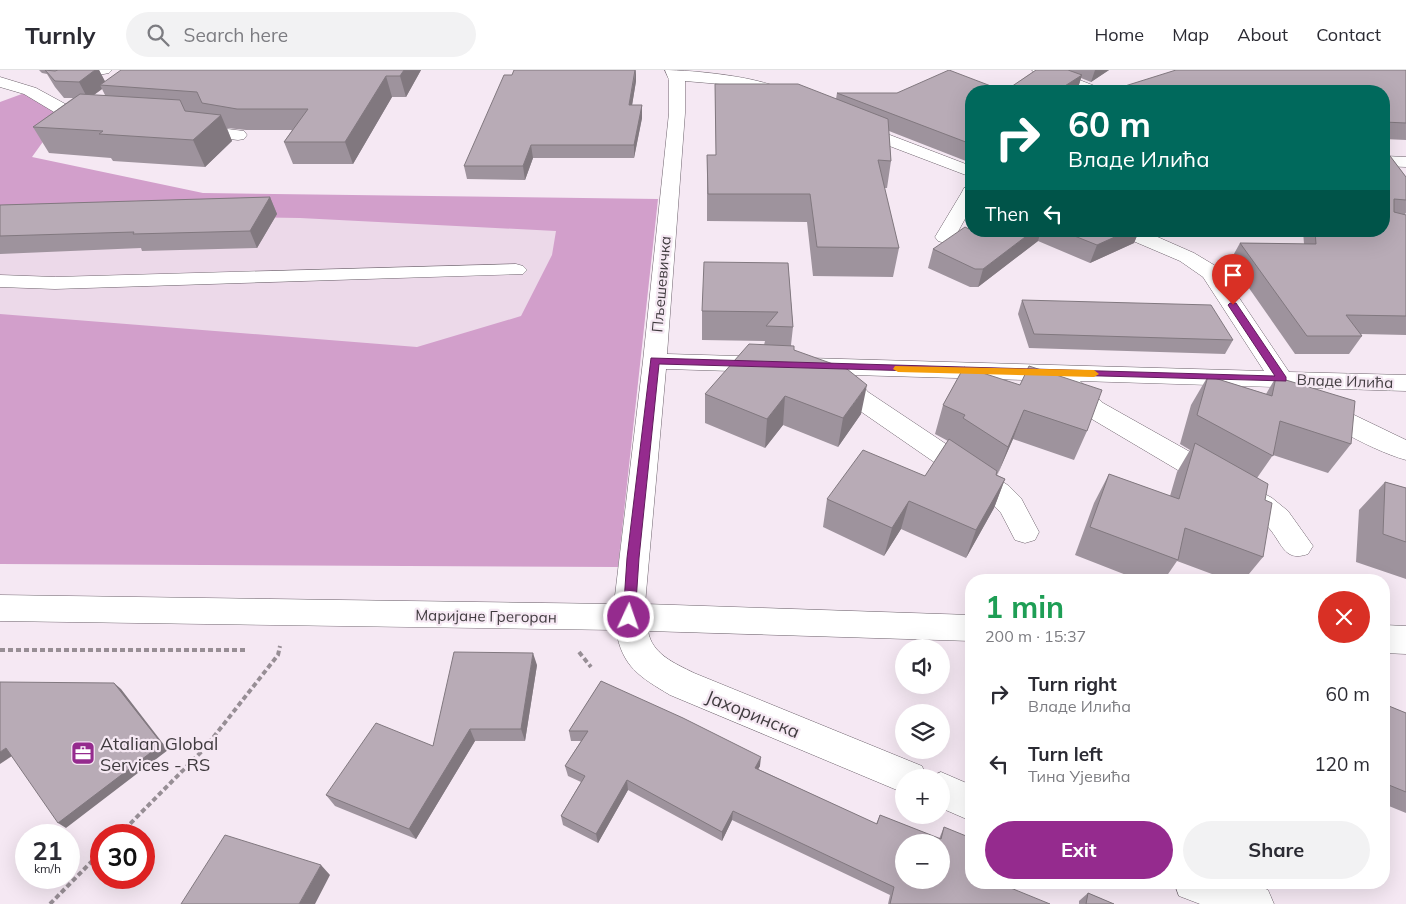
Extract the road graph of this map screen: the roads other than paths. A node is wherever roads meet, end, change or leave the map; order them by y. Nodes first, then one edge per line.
1 (104, 70) edge
2 (1040, 70) edge
3 (675, 73) edge
4 (0, 81) edge
5 (1079, 85) edge
6 (803, 105) edge
7 (113, 114) edge
8 (181, 118) edge
9 (838, 119) edge
10 (238, 135) edge
11 (1390, 161) edge
12 (1406, 162) edge
13 (965, 170) edge
14 (965, 202) edge
15 (945, 237) dead end
16 (1140, 237) edge
17 (516, 270) dead end
18 (0, 281) edge
19 (654, 361) junction
20 (838, 368) junction
21 (1062, 373) junction
22 (1282, 379) junction
23 (1406, 383) edge
24 (1406, 451) edge
25 (1025, 532) dead end
26 (1298, 546) dead end
27 (0, 608) edge
28 (629, 617) junction
29 (965, 628) edge
30 (1390, 639) edge
31 (1406, 640) edge
32 (895, 772) edge
33 (950, 794) edge
34 (965, 800) edge
35 (1212, 889) edge
36 (1254, 904) edge

1 - 4 street
2 - 5 street
3 - 6 street
3 - 19 street, Пљешевичка
4 - 7 street
8 - 10 street
9 - 13 street
11 - 12 street
14 - 15 street
16 - 22 street
17 - 18 street
19 - 20 street, Владе Илића
19 - 28 street, Пљешевичка
20 - 21 street, Владе Илића
20 - 25 street
21 - 22 street, Владе Илића
21 - 26 street
22 - 23 street, Владе Илића
22 - 24 street
27 - 28 street, Маријане Грегоран
28 - 29 street, Маријане Грегоран
28 - 32 street, Јахоринска
30 - 31 street
33 - 34 street
35 - 36 street

